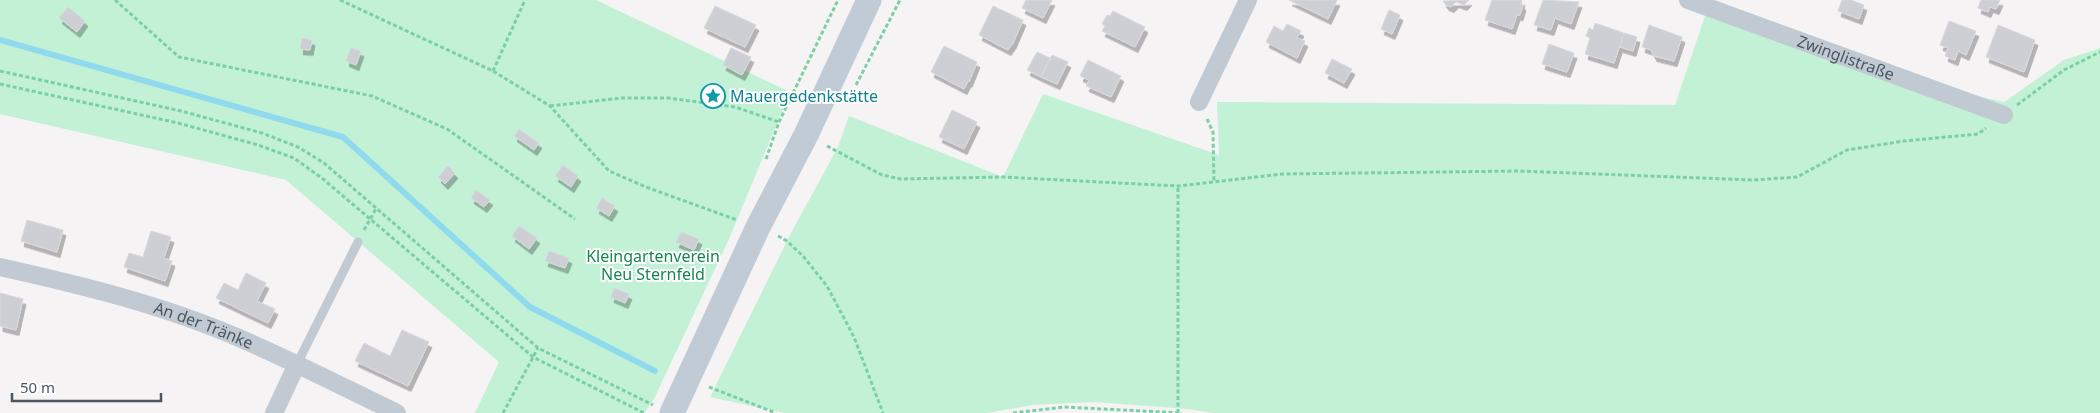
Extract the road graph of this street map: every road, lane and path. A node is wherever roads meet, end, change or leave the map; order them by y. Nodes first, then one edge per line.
1 (115, 0) edge
2 (340, 0) edge
3 (525, 0) edge
4 (838, 0) edge
5 (869, 0) edge
6 (1248, 0) edge
7 (1688, 0) edge
8 (2100, 52) edge
9 (0, 71) edge
10 (493, 71) junction
11 (0, 84) edge
12 (1199, 102) joint
13 (550, 106) junction
14 (2004, 115) junction
15 (828, 146) dead end
16 (1214, 182) junction
17 (1178, 186) junction
18 (376, 209) junction
19 (370, 218) junction
20 (575, 219) dead end
21 (760, 228) junction
22 (358, 242) dead end
23 (0, 267) edge
24 (538, 348) junction
25 (533, 357) junction
26 (297, 364) junction
27 (688, 379) junction
28 (667, 411) edge
29 (274, 413) edge
30 (397, 413) edge
31 (503, 413) edge
32 (644, 413) edge
33 (776, 413) edge
34 (883, 413) edge
35 (1014, 413) edge
36 (1177, 413) edge
37 (1182, 413) edge

1 - 20 path
2 - 10 path
3 - 10 path
4 - 13 path
5 - 21 main road
6 - 12 street
7 - 14 street, Zwinglistraße
8 - 14 path
9 - 18 path
10 - 13 path
11 - 19 path
12 - 16 path
13 - 21 path
14 - 16 path
15 - 17 path
16 - 17 path
17 - 36 path
18 - 19 path
18 - 24 path
19 - 25 path
21 - 27 main road
21 - 34 path
22 - 26 lane
23 - 26 street, An der Tränke
24 - 25 path
24 - 28 path
25 - 31 path
25 - 32 path
26 - 29 street
26 - 30 street, An der Tränke
27 - 28 main road
27 - 33 path
35 - 36 path
36 - 37 path

